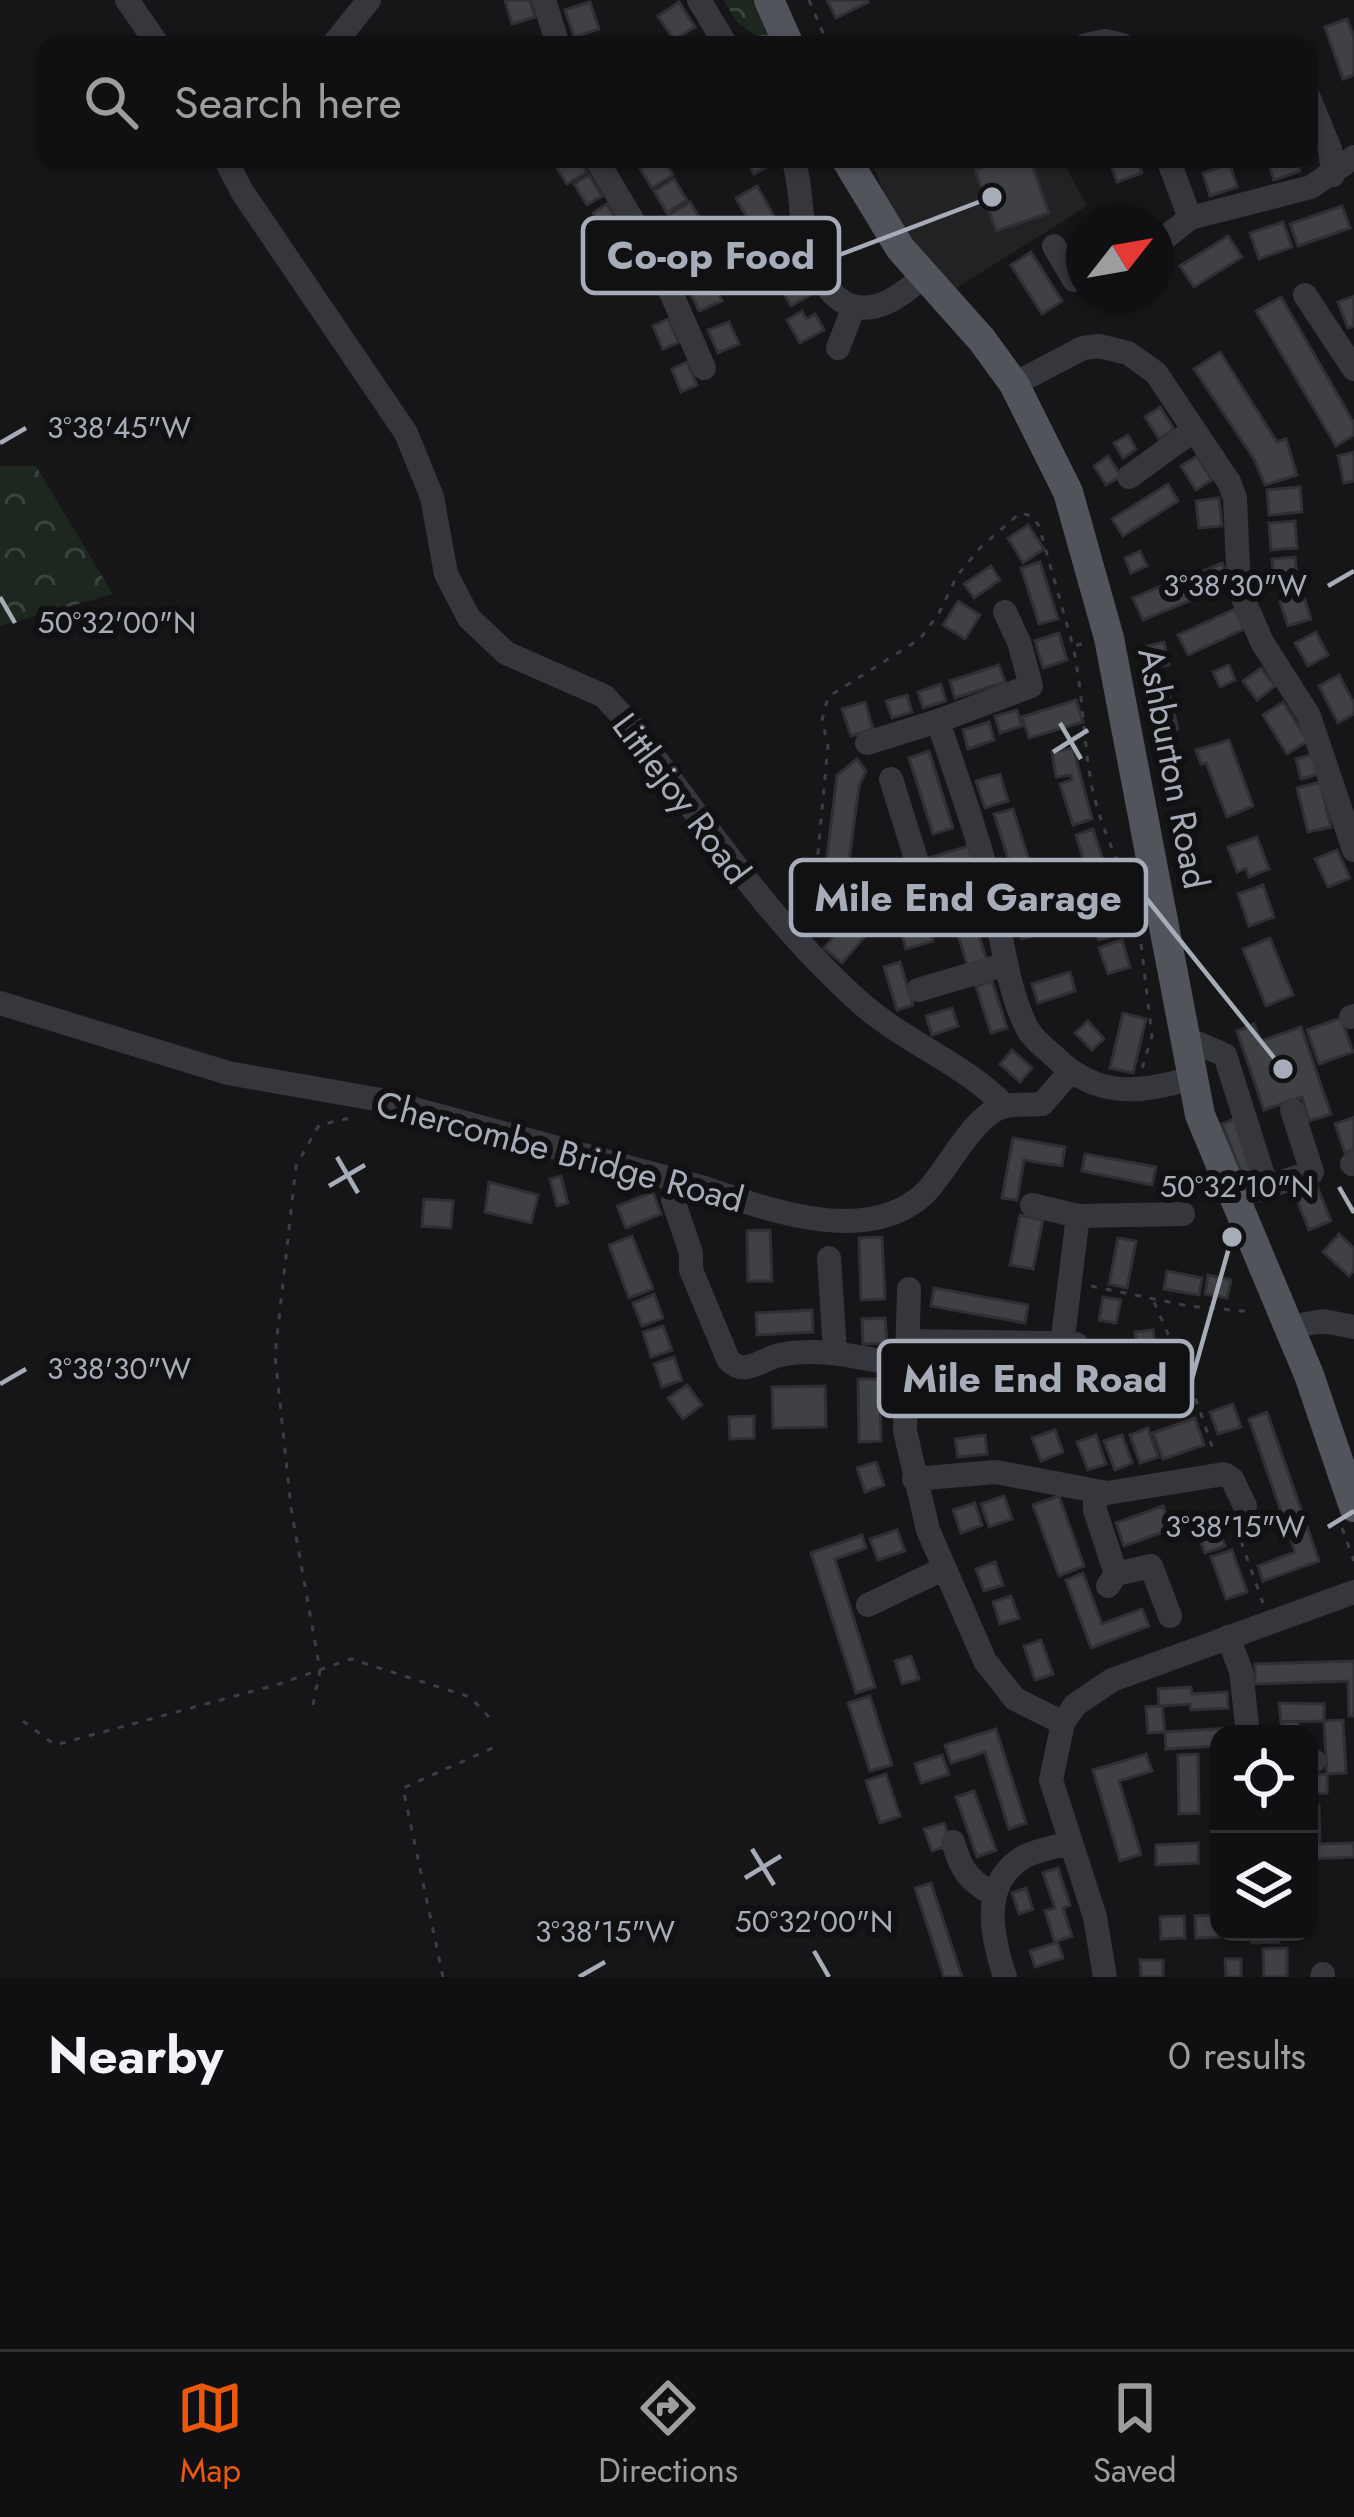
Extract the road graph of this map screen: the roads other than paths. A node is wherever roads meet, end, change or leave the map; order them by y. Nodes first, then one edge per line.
1 (127, 0) edge
2 (369, 0) edge
3 (544, 0) edge
4 (699, 0) edge
5 (769, 0) edge
6 (152, 36) edge
7 (340, 36) edge
8 (555, 36) edge
9 (721, 36) edge
10 (785, 36) edge
11 (1318, 120) edge
12 (1354, 157) edge
13 (230, 168) edge
14 (601, 168) edge
15 (795, 168) edge
16 (851, 168) edge
17 (1171, 168) edge
18 (1333, 175) junction
19 (1190, 218) junction
20 (1174, 231) edge
21 (1054, 246) dead end
22 (1066, 266) edge
23 (923, 276) junction
24 (1306, 295) dead end
25 (853, 309) junction
26 (838, 347) dead end
27 (1352, 362) edge
28 (704, 368) dead end
29 (1014, 384) junction
30 (1194, 430) junction
31 (1130, 477) dead end
32 (1005, 612) dead end
33 (938, 721) junction
34 (867, 743) dead end
35 (891, 779) dead end
36 (1354, 850) edge
37 (988, 878) junction
38 (928, 897) junction
39 (866, 916) road end
40 (1006, 964) junction
41 (918, 990) dead end
42 (0, 1003) edge
43 (1183, 1037) junction
44 (1070, 1072) junction
45 (1191, 1078) junction
46 (1006, 1106) junction
47 (1292, 1110) dead end
48 (1267, 1187) junction
49 (1233, 1198) junction
50 (673, 1200) dead end
51 (1032, 1205) dead end
52 (1183, 1214) dead end
53 (1078, 1216) junction
54 (829, 1258) dead end
55 (909, 1289) dead end
56 (1276, 1319) junction
57 (1354, 1327) edge
58 (1066, 1343) junction
59 (1103, 1344) dead end
60 (835, 1352) junction
61 (906, 1353) junction
62 (1084, 1396) dead end
63 (914, 1479) junction
64 (1095, 1491) junction
65 (1242, 1501) road end
66 (1347, 1515) edge
67 (943, 1569) junction
68 (1354, 1592) edge
69 (868, 1605) dead end
70 (1169, 1616) dead end
71 (1228, 1636) junction
72 (1063, 1723) junction
73 (1247, 1725) edge
74 (953, 1842) dead end
75 (1070, 1843) junction
76 (994, 1895) junction
77 (1005, 1977) edge
78 (1105, 1977) edge

1 - 6 street
2 - 7 street
3 - 8 street
4 - 9 street
5 - 10 main road
11 - 18 street
12 - 18 street
13 - 46 street, Littlejoy Road
14 - 28 street
15 - 25 street
16 - 23 main road, Ashburton Road
17 - 19 street
18 - 19 street
19 - 20 street
21 - 22 street
23 - 25 street
23 - 29 main road, Ashburton Road
24 - 27 street
25 - 26 street
29 - 30 street
29 - 43 main road, Ashburton Road
30 - 31 street
30 - 36 street
32 - 33 street
33 - 34 street
33 - 37 street
35 - 38 street
37 - 38 street
37 - 40 street
38 - 39 street
40 - 41 street
40 - 44 street
42 - 46 street, Chercombe Bridge Road
43 - 45 main road, Ashburton Road
43 - 48 street
44 - 45 street
44 - 46 street, Chercombe Bridge Road
45 - 49 main road, Ashburton Road
47 - 48 street
48 - 49 street
49 - 56 main road, Ashburton Road
50 - 60 street
51 - 53 street
52 - 53 street
53 - 58 street
54 - 60 street
55 - 61 street
56 - 57 street
56 - 66 main road, Ashburton Road
58 - 59 street
58 - 61 street
58 - 62 street
60 - 61 street
61 - 63 street
63 - 64 street
63 - 67 street
64 - 65 street
64 - 70 street
67 - 69 street
67 - 72 street
68 - 71 street
71 - 72 street
71 - 73 street
72 - 75 street
74 - 76 street
75 - 76 street
75 - 78 street
76 - 77 street

